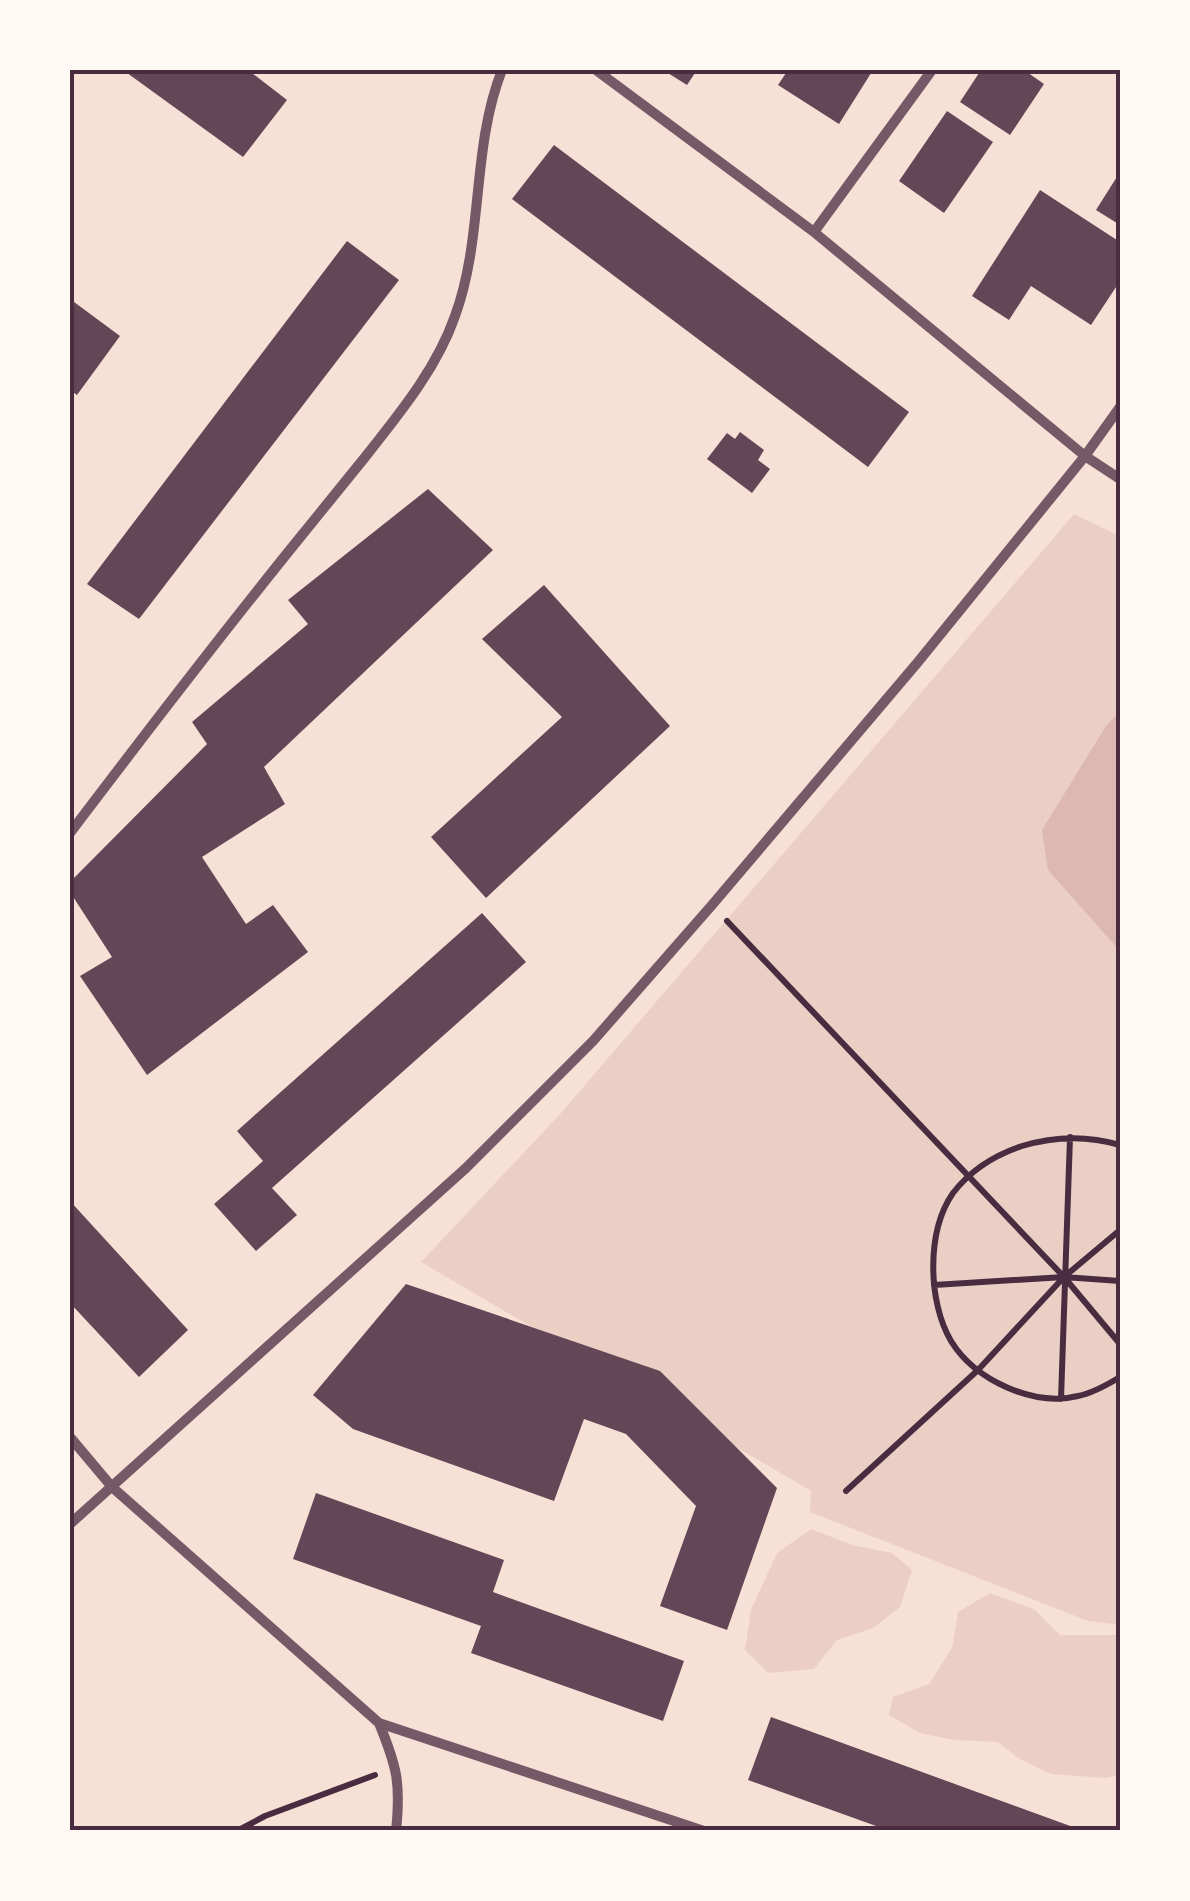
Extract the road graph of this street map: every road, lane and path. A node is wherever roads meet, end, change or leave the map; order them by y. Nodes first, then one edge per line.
1 (502, 70) edge
2 (596, 70) edge
3 (932, 70) edge
4 (814, 232) junction
5 (1120, 407) edge
6 (1085, 456) junction
7 (1120, 479) edge
8 (70, 832) edge
9 (712, 905) junction
10 (1070, 1137) junction
11 (1120, 1145) edge
12 (968, 1176) junction
13 (1120, 1230) edge
14 (1064, 1277) junction
15 (1120, 1281) edge
16 (934, 1285) junction
17 (1120, 1344) edge
18 (978, 1370) junction
19 (1120, 1377) edge
20 (1061, 1399) junction
21 (70, 1437) edge
22 (112, 1487) junction
23 (846, 1491) dead end
24 (70, 1524) edge
25 (379, 1723) junction
26 (396, 1766) junction
27 (237, 1831) edge
28 (396, 1831) edge
29 (704, 1831) edge

1 - 8 street
2 - 4 street
3 - 4 street
4 - 6 street
5 - 6 street
6 - 7 street
6 - 9 street
9 - 12 path
9 - 22 street
10 - 11 path
10 - 12 path
10 - 14 path
12 - 14 path
12 - 16 path
13 - 14 path
14 - 15 path
14 - 16 path
14 - 17 path
14 - 18 path
14 - 20 path
16 - 18 path
18 - 20 path
18 - 23 path
19 - 20 path
21 - 22 street
22 - 24 street
22 - 25 street
25 - 26 street
25 - 29 street
26 - 27 path
26 - 28 street

